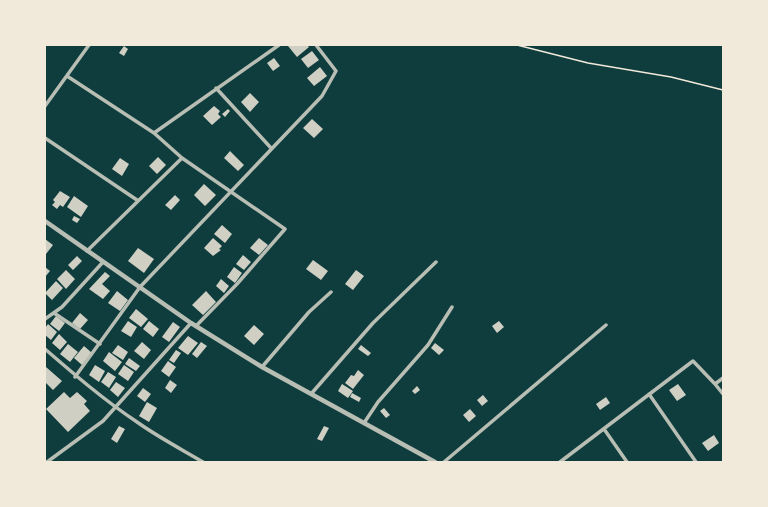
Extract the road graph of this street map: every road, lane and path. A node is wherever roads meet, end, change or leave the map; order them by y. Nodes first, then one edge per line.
1 (89, 45) edge
2 (278, 45) edge
3 (316, 45) edge
4 (517, 45) edge
5 (67, 76) junction
6 (216, 88) junction
7 (723, 90) edge
8 (45, 106) edge
9 (154, 133) junction
10 (45, 138) edge
11 (271, 148) junction
12 (182, 158) junction
13 (232, 192) junction
14 (138, 200) junction
15 (45, 221) edge
16 (87, 251) junction
17 (103, 262) junction
18 (436, 262) dead end
19 (140, 287) junction
20 (331, 292) dead end
21 (452, 307) dead end
22 (54, 313) junction
23 (45, 319) edge
24 (191, 323) junction
25 (606, 325) dead end
26 (196, 326) junction
27 (100, 344) junction
28 (45, 349) edge
29 (262, 367) junction
30 (75, 377) junction
31 (723, 378) edge
32 (715, 384) junction
33 (311, 394) junction
34 (649, 394) junction
35 (723, 394) edge
36 (115, 407) junction
37 (364, 423) junction
38 (604, 429) junction
39 (47, 462) edge
40 (203, 462) edge
41 (435, 462) edge
42 (444, 462) edge
43 (560, 462) edge
44 (628, 462) edge
45 (696, 462) edge

1 - 5 street
2 - 6 street
3 - 11 street
4 - 7 path
5 - 8 street
5 - 9 street
6 - 9 street
6 - 11 street
9 - 12 street
10 - 14 street
11 - 13 street
12 - 13 street
12 - 14 street
13 - 19 street
13 - 26 street
14 - 16 street
15 - 16 street
16 - 17 street
17 - 19 street
17 - 22 street
18 - 33 street
19 - 24 street
19 - 27 street
20 - 29 street
21 - 37 street
22 - 23 street
22 - 27 street
24 - 26 street
24 - 36 street
25 - 42 street
26 - 29 street
27 - 30 street
28 - 30 street
29 - 33 street
30 - 36 street
31 - 32 street
32 - 34 street
32 - 35 street
33 - 37 street
34 - 38 street
34 - 45 street
36 - 39 street
36 - 40 street
37 - 41 street
38 - 43 street
38 - 44 street

